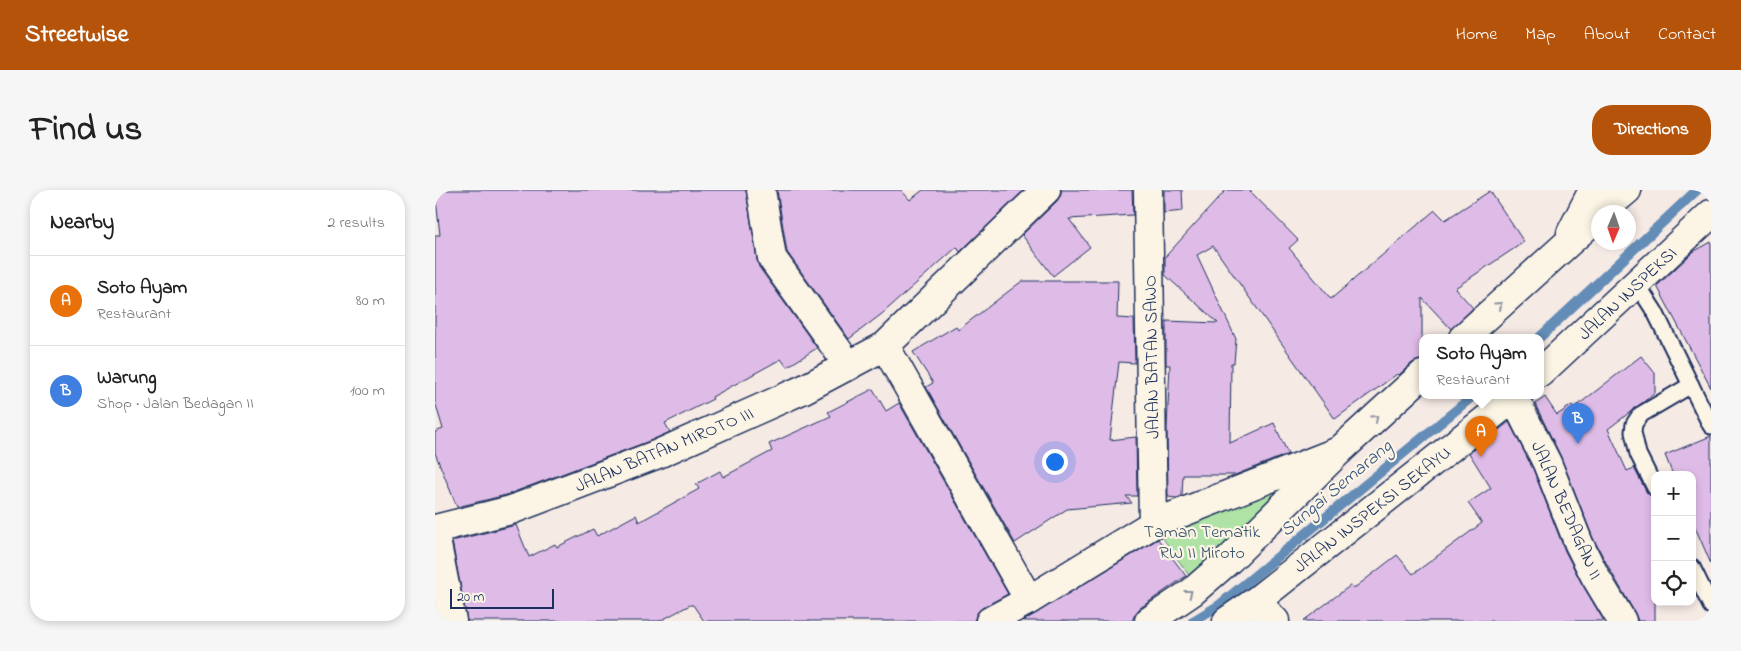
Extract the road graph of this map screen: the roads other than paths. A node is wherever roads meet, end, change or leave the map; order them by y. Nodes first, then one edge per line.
1 (761, 190) edge
2 (1046, 190) edge
3 (1148, 190) edge
4 (1593, 190) edge
5 (1627, 190) edge
6 (1609, 205) edge
7 (1711, 214) edge
8 (1591, 222) edge
9 (1565, 245) junction
10 (1637, 284) junction
11 (1467, 334) edge
12 (885, 346) junction
13 (849, 366) junction
14 (1544, 369) edge
15 (1419, 378) edge
16 (1691, 385) junction
17 (1512, 399) edge
18 (1516, 399) edge
19 (1711, 426) edge
20 (1339, 451) junction
21 (1651, 480) edge
22 (1153, 524) junction
23 (435, 529) edge
24 (435, 535) edge
25 (1696, 575) edge
26 (1029, 600) junction
27 (1256, 601) junction
28 (1711, 606) edge
29 (452, 621) edge
30 (990, 621) edge
31 (1149, 621) edge
32 (1227, 621) edge
33 (1275, 621) edge
34 (1622, 621) edge

1 - 13 street
2 - 12 street, JALAN BATAN MIROTO III
3 - 22 street, JALAN BATAN SAWO
4 - 9 street
5 - 6 street
7 - 10 street, JALAN INSPEKSI
8 - 9 street
11 -> 9 street
10 - 14 street, JALAN INSPEKSI
10 - 16 lane
12 - 13 street, JALAN BATAN MIROTO III
12 - 26 street
13 - 23 street, JALAN BATAN MIROTO III
20 -> 15 street
16 - 19 lane
16 - 21 lane
17 - 27 street, JALAN INSPEKSI SEKAYU
18 - 34 street, JALAN BEDAGAN II
20 - 22 street
31 -> 20 street
22 - 26 street
24 - 29 street
25 - 28 lane
26 - 30 street
27 - 32 street, JALAN INSPEKSI SEKAYU
27 - 33 street

